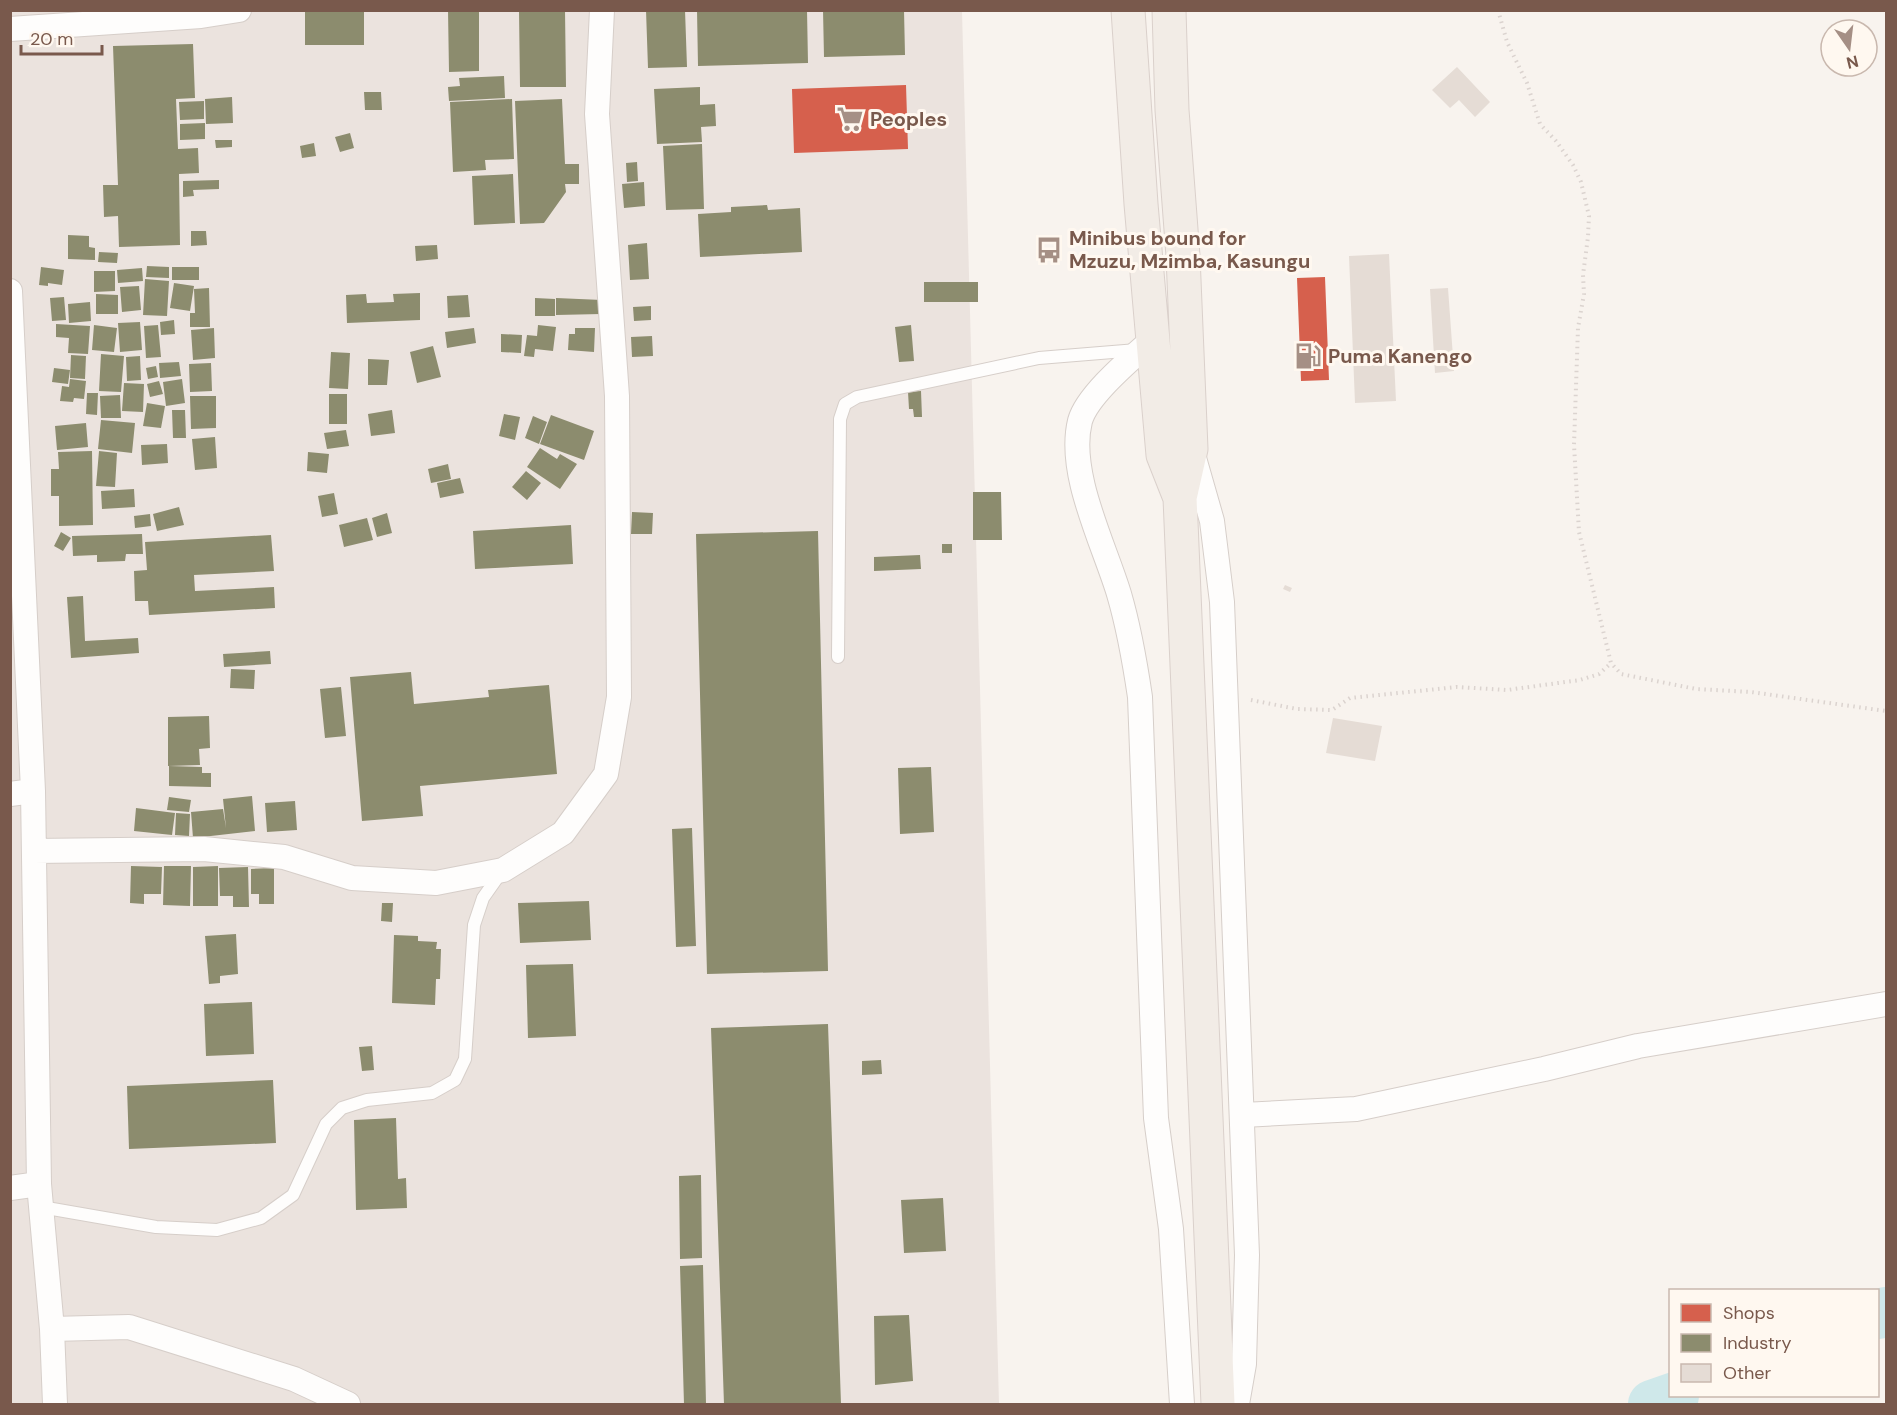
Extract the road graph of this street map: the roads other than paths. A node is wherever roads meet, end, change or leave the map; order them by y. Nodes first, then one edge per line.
1 (239, 10) edge
2 (602, 10) edge
3 (1128, 10) edge
4 (1168, 10) edge
5 (10, 29) edge
6 (10, 291) edge
7 (1147, 345) junction
8 (13, 434) edge
9 (1191, 449) junction
10 (1180, 498) junction
11 (838, 657) dead end
12 (22, 793) edge
13 (34, 851) junction
14 (503, 870) junction
15 (1887, 1004) edge
16 (1243, 1115) junction
17 (39, 1184) junction
18 (10, 1188) edge
19 (41, 1207) junction
20 (52, 1329) junction
21 (55, 1404) edge
22 (348, 1404) edge
23 (1182, 1404) edge
24 (1218, 1404) edge
25 (1237, 1404) edge

1 - 5 street
2 - 14 street
3 - 7 highway
4 - 9 highway
6 - 8 street
7 - 10 highway
7 - 11 lane
7 - 23 street
8 - 12 street
9 - 10 highway
9 - 16 street
10 - 24 highway
12 - 13 street
13 - 14 street
13 - 17 street
14 - 19 lane
15 - 16 street
16 - 25 street
17 - 18 street
17 - 19 street
19 - 20 street
20 - 21 street
20 - 22 street

